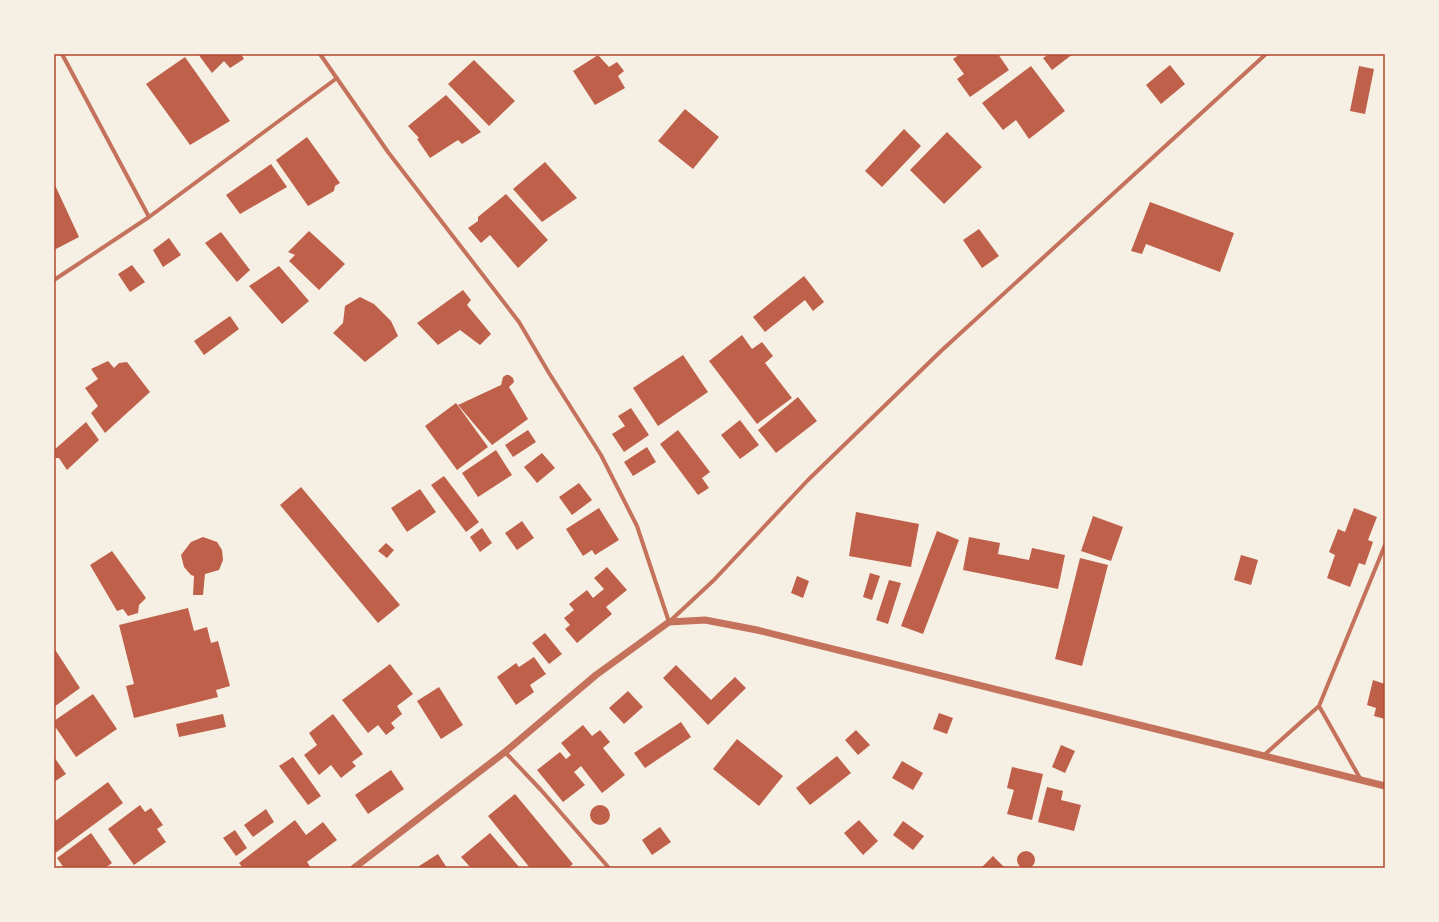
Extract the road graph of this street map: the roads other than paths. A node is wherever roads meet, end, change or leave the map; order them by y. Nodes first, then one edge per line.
1 (62, 54) edge
2 (320, 54) edge
3 (1266, 54) edge
4 (337, 78) junction
5 (149, 217) junction
6 (54, 280) edge
7 (1385, 545) edge
8 (669, 622) junction
9 (1320, 706) junction
10 (505, 752) junction
11 (1263, 756) junction
12 (1361, 781) junction
13 (1385, 786) edge
14 (354, 868) edge
15 (609, 868) edge

1 - 5 street
2 - 4 street
3 - 8 street
4 - 5 street
4 - 8 street
5 - 6 street
7 - 9 street
8 - 10 street
8 - 11 street
9 - 11 street
9 - 12 street
10 - 14 street
10 - 15 street
11 - 12 street
12 - 13 street

